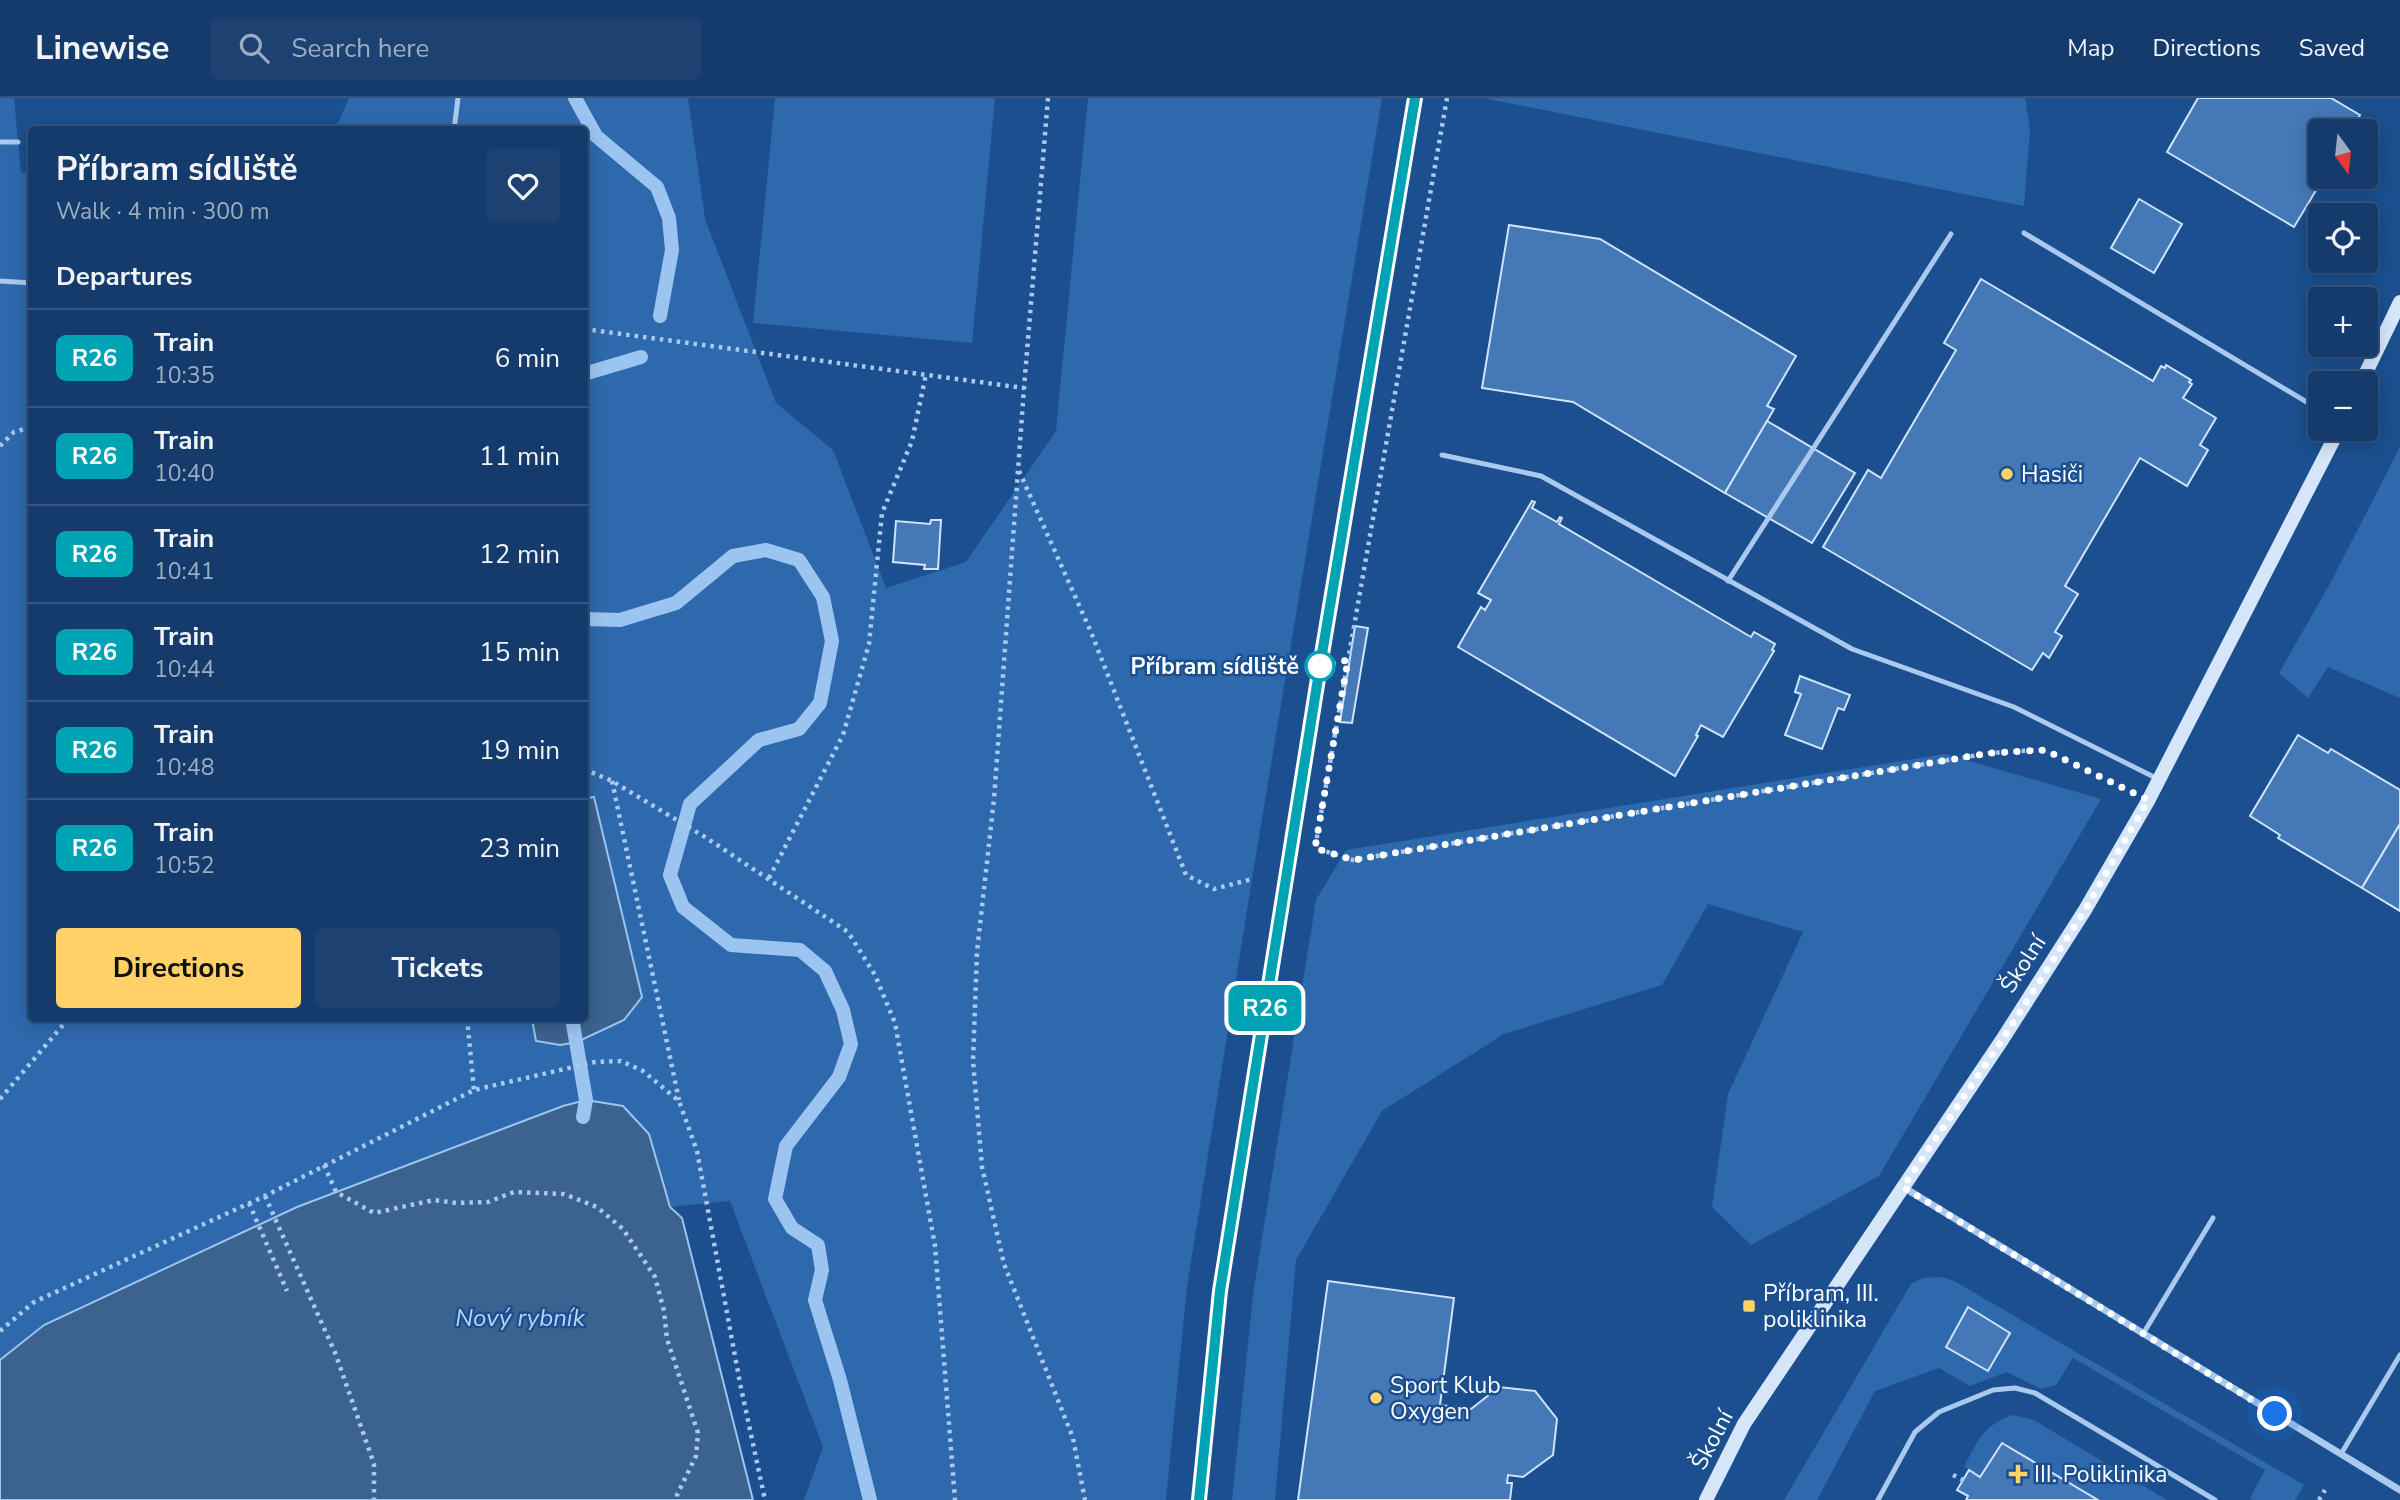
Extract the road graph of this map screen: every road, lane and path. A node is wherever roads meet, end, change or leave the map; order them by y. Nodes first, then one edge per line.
1 (458, 98) edge
2 (1048, 98) edge
3 (1447, 98) edge
4 (454, 126) edge
5 (0, 142) edge
6 (18, 142) dead end
7 (2024, 233) dead end
8 (1951, 234) dead end
9 (0, 281) edge
10 (28, 283) edge
11 (2400, 302) edge
12 (588, 330) edge
13 (2367, 371) edge
14 (926, 374) junction
15 (1024, 388) junction
16 (2308, 403) edge
17 (28, 429) edge
18 (2333, 441) edge
19 (0, 446) edge
20 (1442, 455) dead end
21 (1018, 470) junction
22 (1728, 581) junction
23 (2045, 750) dead end
24 (588, 771) edge
25 (2158, 779) junction
26 (612, 781) junction
27 (769, 878) junction
28 (1252, 879) dead end
29 (66, 1022) edge
30 (467, 1022) edge
31 (474, 1090) junction
32 (0, 1099) edge
33 (679, 1101) junction
34 (324, 1165) junction
35 (1903, 1187) junction
36 (265, 1196) junction
37 (249, 1203) junction
38 (2213, 1217) dead end
39 (287, 1291) dead end
40 (0, 1331) edge
41 (2143, 1334) junction
42 (2400, 1355) edge
43 (2341, 1454) junction
44 (1953, 1475) dead end
45 (1963, 1480) dead end
46 (2325, 1490) dead end
47 (2400, 1490) edge
48 (374, 1500) edge
49 (677, 1500) edge
50 (765, 1500) edge
51 (955, 1500) edge
52 (1085, 1500) edge
53 (1706, 1500) edge
54 (1878, 1500) edge
55 (2215, 1500) edge
56 (2319, 1500) edge

1 - 4 lane
2 - 15 path
3 - 23 path
5 - 6 lane
7 - 16 lane
8 - 22 lane
9 - 10 lane
11 - 13 street
12 - 14 path
14 - 15 path
14 - 27 path
15 - 21 path
17 - 19 path
18 - 25 street, Školní
20 - 22 lane
21 - 28 path
21 - 52 path
22 - 25 lane
24 - 26 path
25 - 35 street, Školní
26 - 27 path
26 - 33 path
27 - 51 path
29 - 32 path
30 - 31 path
31 - 33 path
31 - 34 path
33 - 50 path
34 - 36 path
34 - 49 path
35 - 41 street
35 - 53 street, Školní
36 - 37 path
36 - 48 path
37 - 39 path
37 - 40 path
38 - 41 lane
41 - 43 street
42 - 43 lane
43 - 47 street
44 - 45 path
46 - 56 path
54 - 55 lane

